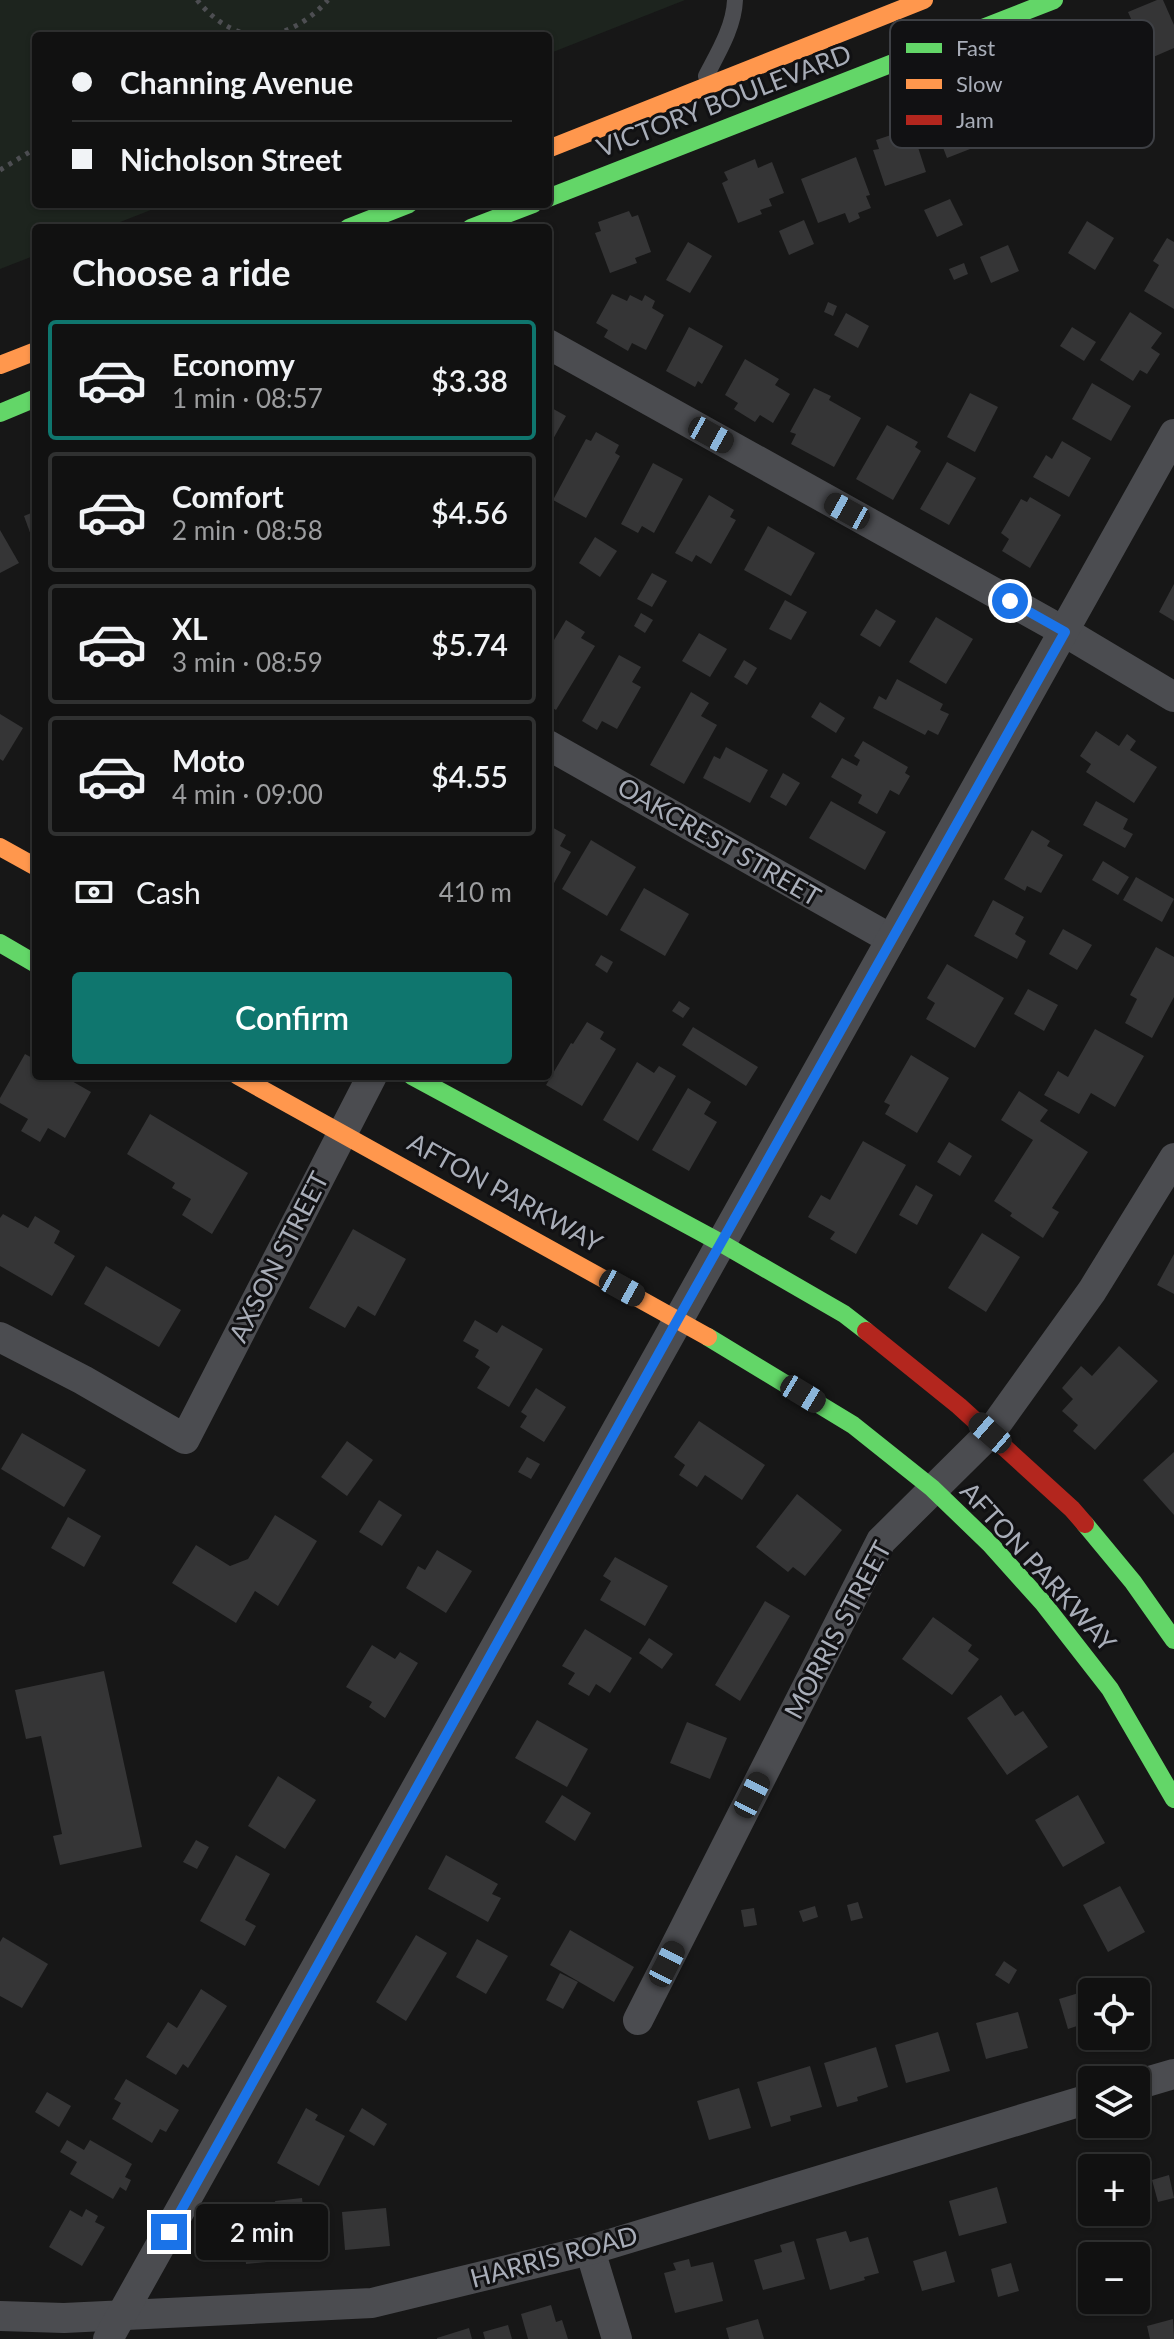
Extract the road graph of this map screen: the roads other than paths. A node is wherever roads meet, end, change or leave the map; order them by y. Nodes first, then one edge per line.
1 (735, 0) edge
2 (1054, 0) edge
3 (909, 2) edge
4 (1003, 20) edge
5 (890, 64) edge
6 (700, 89) junction
7 (552, 147) edge
8 (552, 196) edge
9 (523, 208) edge
10 (401, 214) edge
11 (363, 224) edge
12 (481, 224) edge
13 (552, 346) edge
14 (32, 353) edge
15 (0, 365) edge
16 (32, 400) edge
17 (0, 413) edge
18 (1174, 434) edge
19 (1065, 632) junction
20 (1174, 697) edge
21 (552, 747) edge
22 (0, 847) edge
23 (32, 865) edge
24 (891, 939) junction
25 (0, 943) edge
26 (32, 962) edge
27 (245, 1080) edge
28 (370, 1080) edge
29 (419, 1080) edge
30 (343, 1134) junction
31 (1174, 1158) edge
32 (721, 1243) junction
33 (678, 1319) junction
34 (0, 1337) edge
35 (990, 1433) junction
36 (932, 1488) junction
37 (1174, 1640) edge
38 (1171, 1784) edge
39 (638, 2020) dead end
40 (1174, 2074) edge
41 (1150, 2081) edge
42 (1078, 2102) edge
43 (590, 2250) junction
44 (0, 2316) edge
45 (115, 2327) edge
46 (617, 2339) edge

1 - 6 lane
2 - 4 street, VICTORY BOULEVARD
3 - 6 street, VICTORY BOULEVARD
5 - 8 street, VICTORY BOULEVARD
6 - 7 street, VICTORY BOULEVARD
9 - 12 street
10 - 11 street
13 - 19 street
14 - 15 street
16 - 17 street
18 - 19 street
19 - 20 street
19 - 24 street
21 - 24 street, OAKCREST STREET
22 - 23 street
24 - 32 street
25 - 26 street
27 - 30 street, AFTON PARKWAY
28 - 30 street, AXSON STREET
29 - 32 street
30 - 33 street, AFTON PARKWAY
30 - 34 street, AXSON STREET
31 - 35 street, MORRIS STREET
32 - 33 street
32 - 35 street
33 - 36 street, AFTON PARKWAY
33 - 45 street
35 - 36 street, MORRIS STREET
35 - 37 street
36 - 38 street, AFTON PARKWAY
36 - 39 street, MORRIS STREET
40 - 41 street
42 - 43 street, HARRIS ROAD
43 - 45 street, HARRIS ROAD
43 - 46 street
44 - 45 street, HARRIS ROAD

